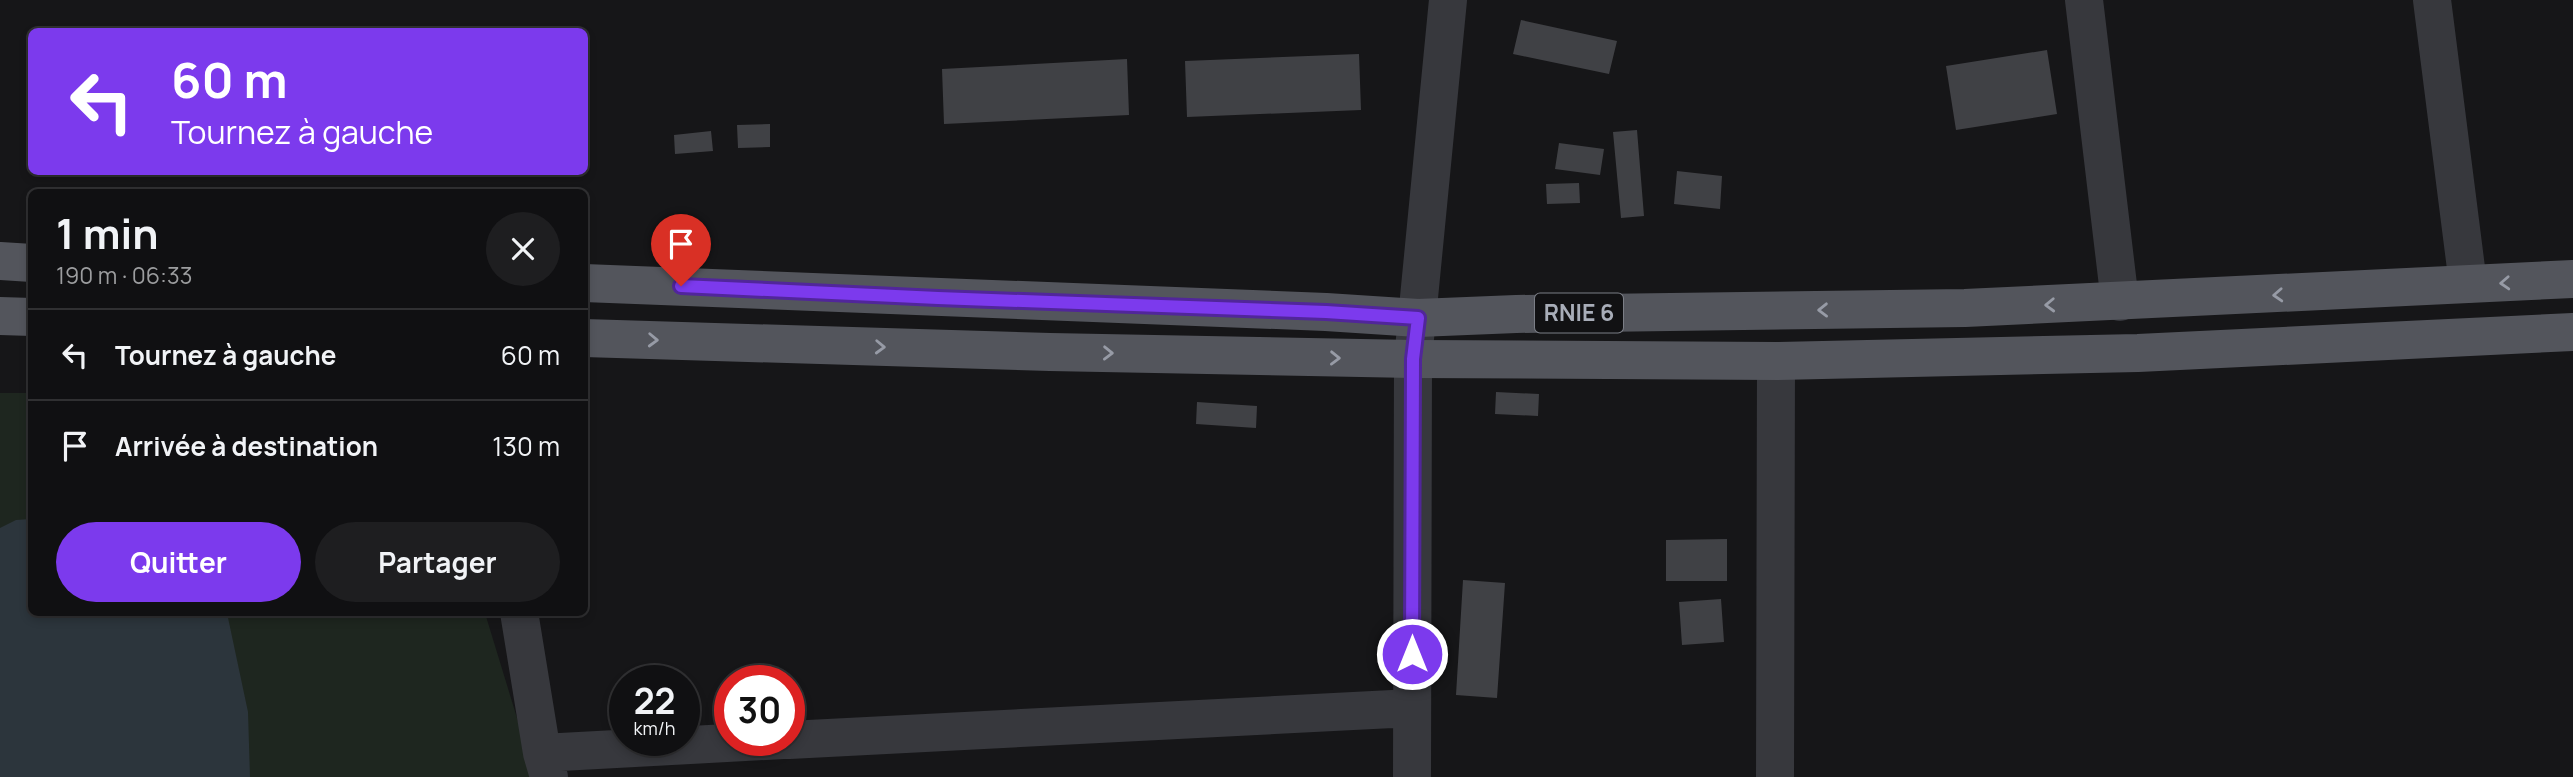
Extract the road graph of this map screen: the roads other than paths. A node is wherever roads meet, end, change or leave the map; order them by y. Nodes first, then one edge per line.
1 (1448, 0) edge
2 (2084, 0) edge
3 (2432, 0) edge
4 (0, 261) edge
5 (28, 263) edge
6 (2573, 279) edge
7 (588, 283) edge
8 (2468, 284) junction
9 (2120, 302) junction
10 (0, 316) edge
11 (28, 317) edge
12 (1418, 318) junction
13 (2573, 332) edge
14 (588, 338) edge
15 (1413, 359) junction
16 (1776, 361) junction
17 (520, 616) edge
18 (1412, 708) junction
19 (805, 739) edge
20 (714, 747) edge
21 (545, 765) edge
22 (1412, 777) edge
23 (1775, 777) edge

1 - 12 street
2 - 9 street
3 - 8 street
4 - 5 main road
6 -> 8 main road, RNIE 6
7 - 12 main road, RNIE 6
8 -> 9 main road, RNIE 6
9 -> 12 main road, RNIE 6
10 - 11 main road
12 - 15 street
13 - 16 main road, RNIE 6
14 -> 15 main road, RNIE 6
15 - 16 main road, RNIE 6
15 - 18 street
16 - 23 street
17 - 21 street
18 - 19 street
18 - 22 street
20 - 21 street

